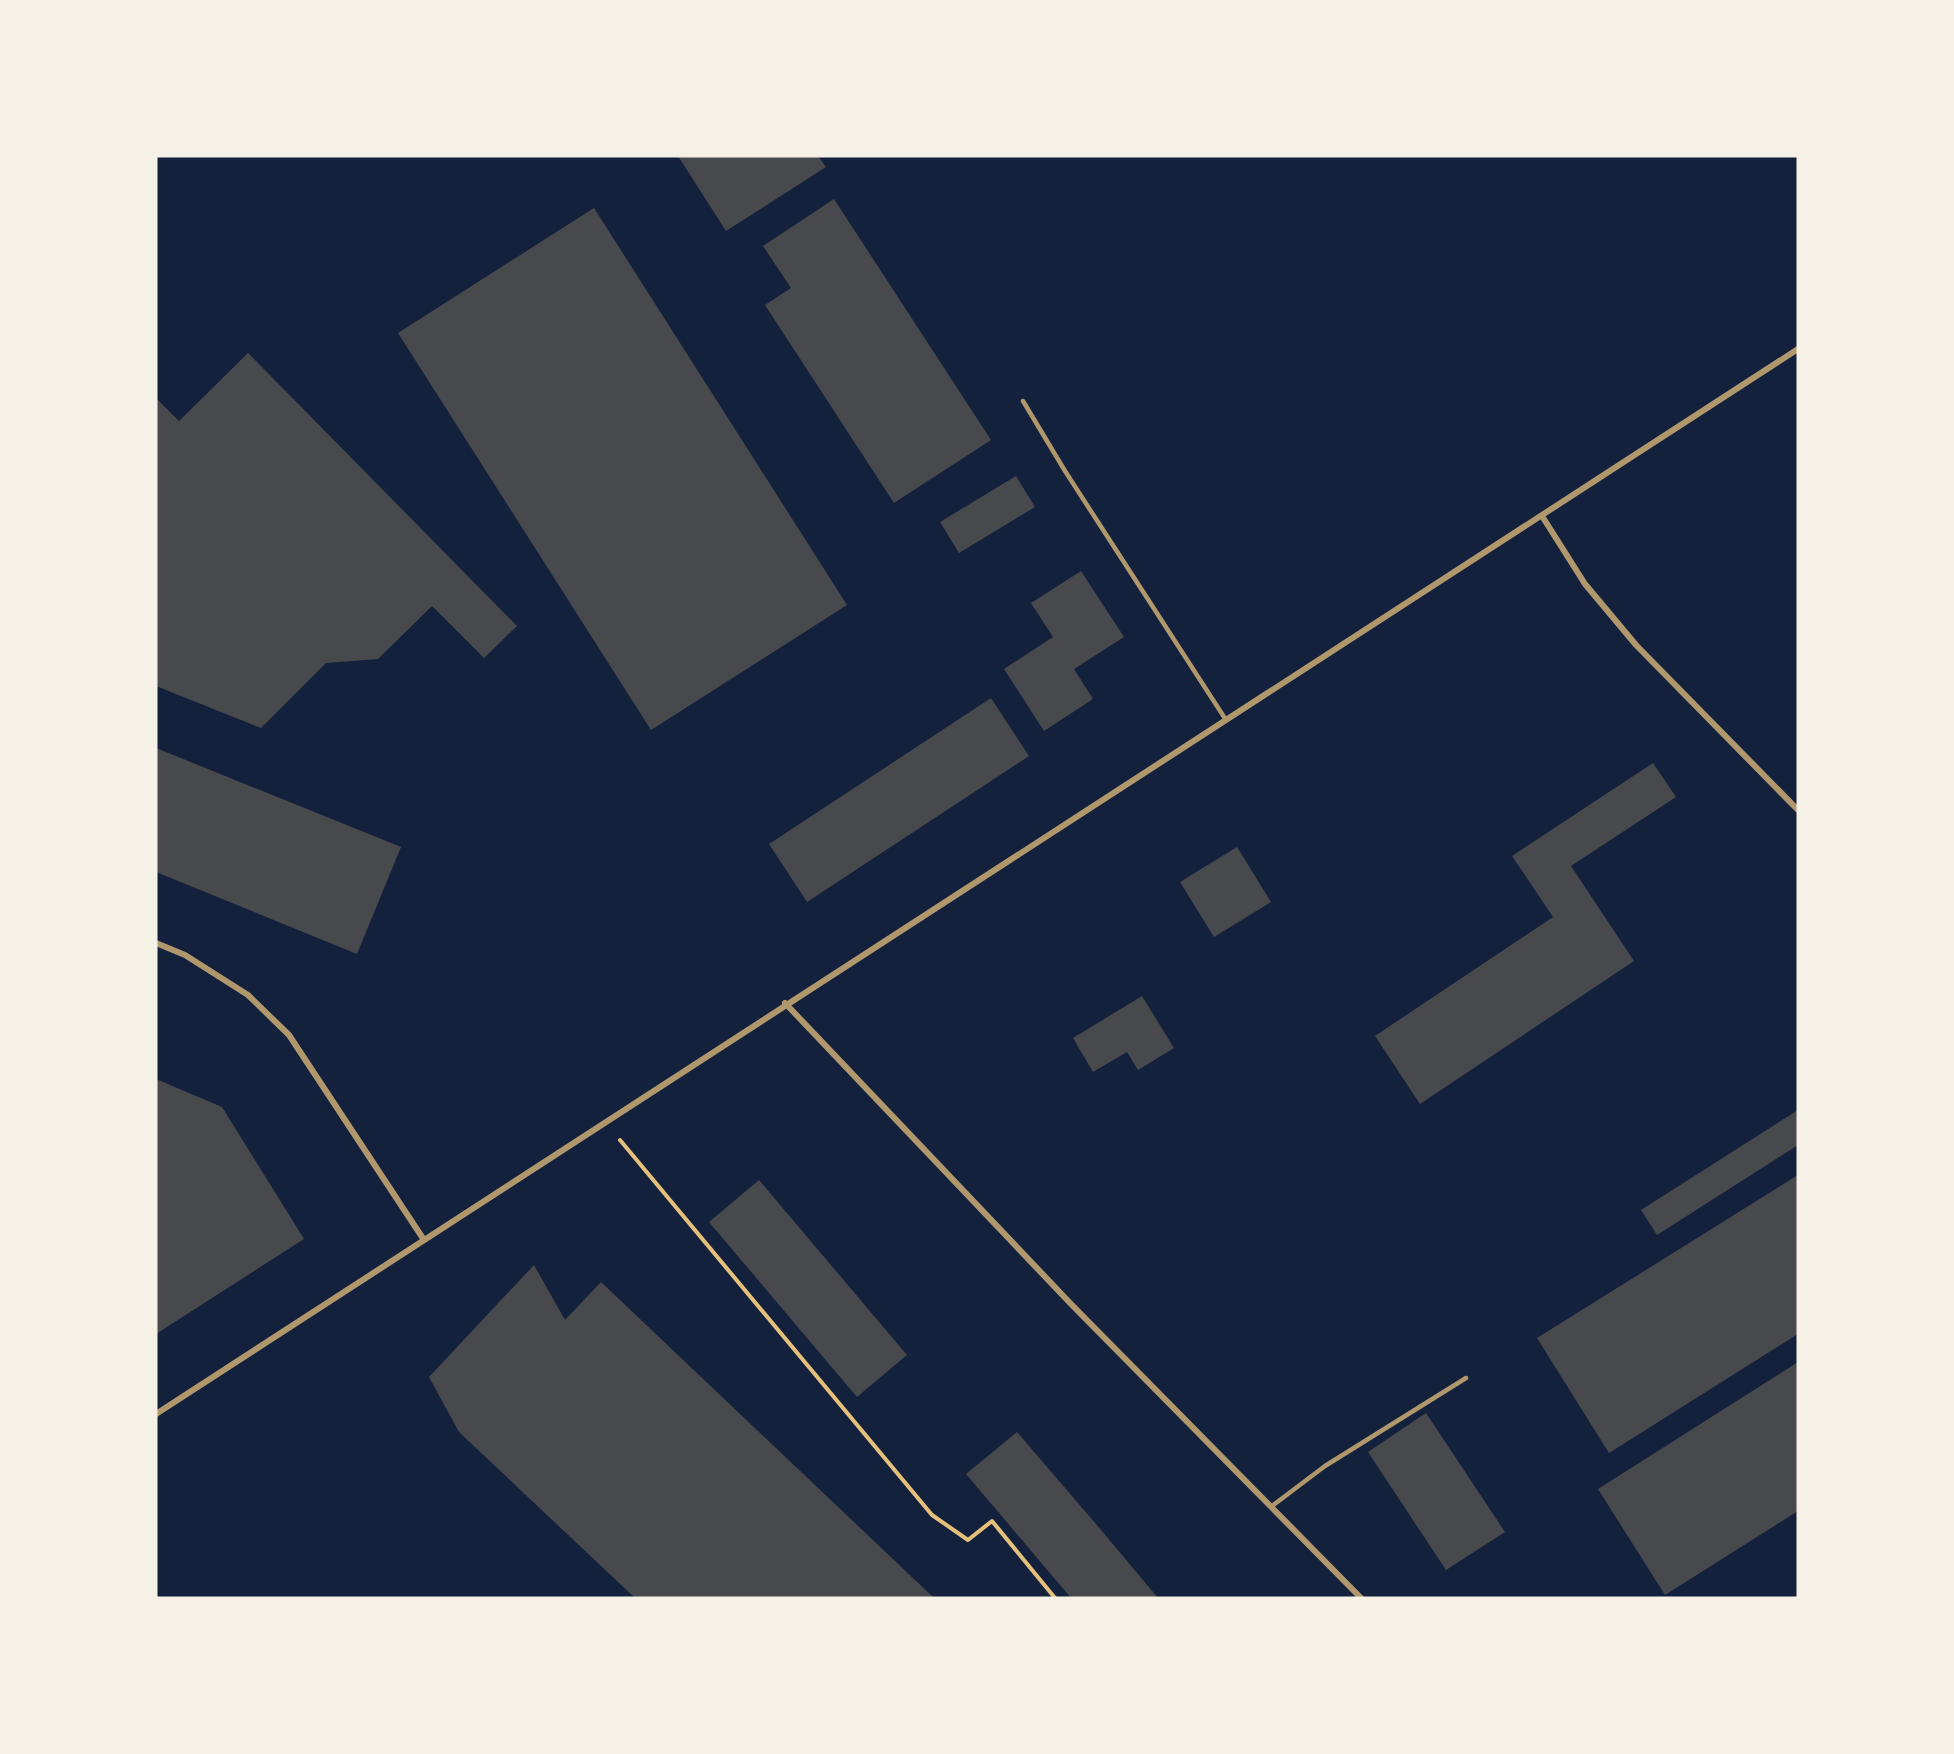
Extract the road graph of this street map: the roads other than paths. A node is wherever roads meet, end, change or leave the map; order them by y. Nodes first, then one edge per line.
1 (1798, 349) edge
2 (1023, 401) dead end
3 (1542, 516) junction
4 (1227, 721) junction
5 (1798, 810) edge
6 (156, 943) edge
7 (785, 1003) junction
8 (424, 1240) junction
9 (1466, 1378) dead end
10 (156, 1414) edge
11 (1272, 1506) junction
12 (1361, 1598) edge

1 - 3 street
2 - 4 lane
3 - 4 street
3 - 5 street
4 - 7 street
6 - 8 street
7 - 8 street
7 - 11 street
8 - 10 street
9 - 11 lane
11 - 12 street

